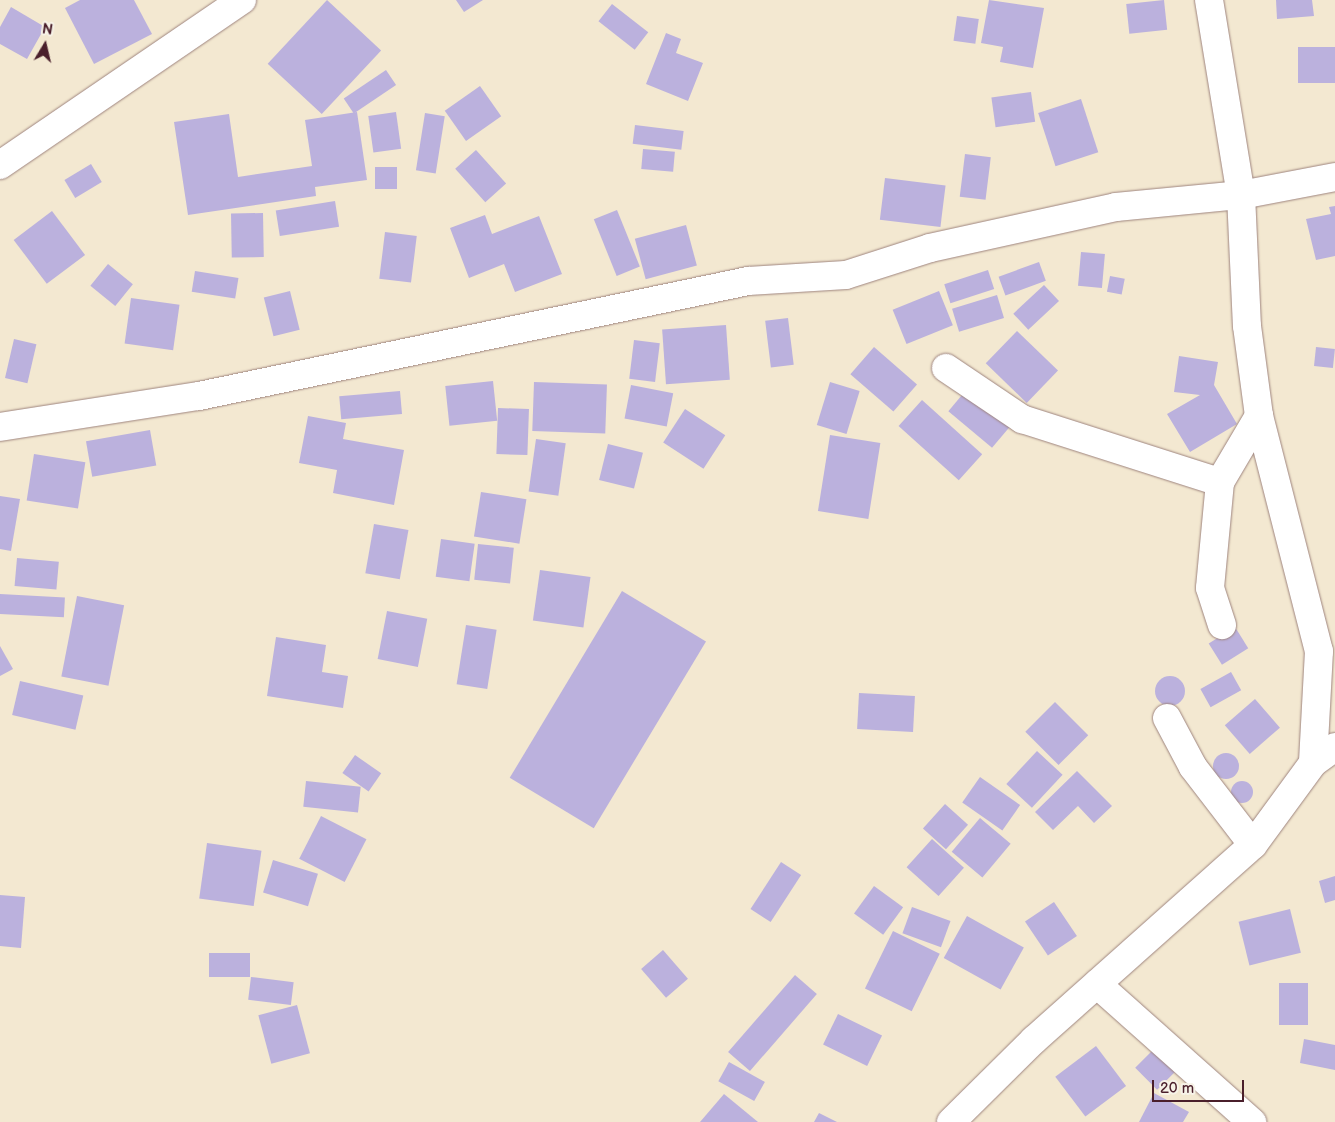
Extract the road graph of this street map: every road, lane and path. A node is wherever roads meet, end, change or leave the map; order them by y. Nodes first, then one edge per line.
1 (242, 0) edge
2 (1209, 0) edge
3 (0, 165) edge
4 (1335, 176) edge
5 (1241, 195) junction
6 (946, 368) dead end
7 (1260, 416) junction
8 (0, 427) edge
9 (1220, 482) junction
10 (1222, 625) dead end
11 (1167, 718) dead end
12 (1335, 747) edge
13 (1313, 763) junction
14 (1253, 845) junction
15 (1097, 984) junction
16 (951, 1122) edge
17 (1252, 1122) edge

1 - 3 street
2 - 5 street
4 - 5 street
5 - 7 street
5 - 8 street
6 - 9 street
7 - 9 street
7 - 13 street
9 - 10 street
11 - 14 street
12 - 13 street
13 - 14 street
14 - 15 street
15 - 16 street
15 - 17 street

